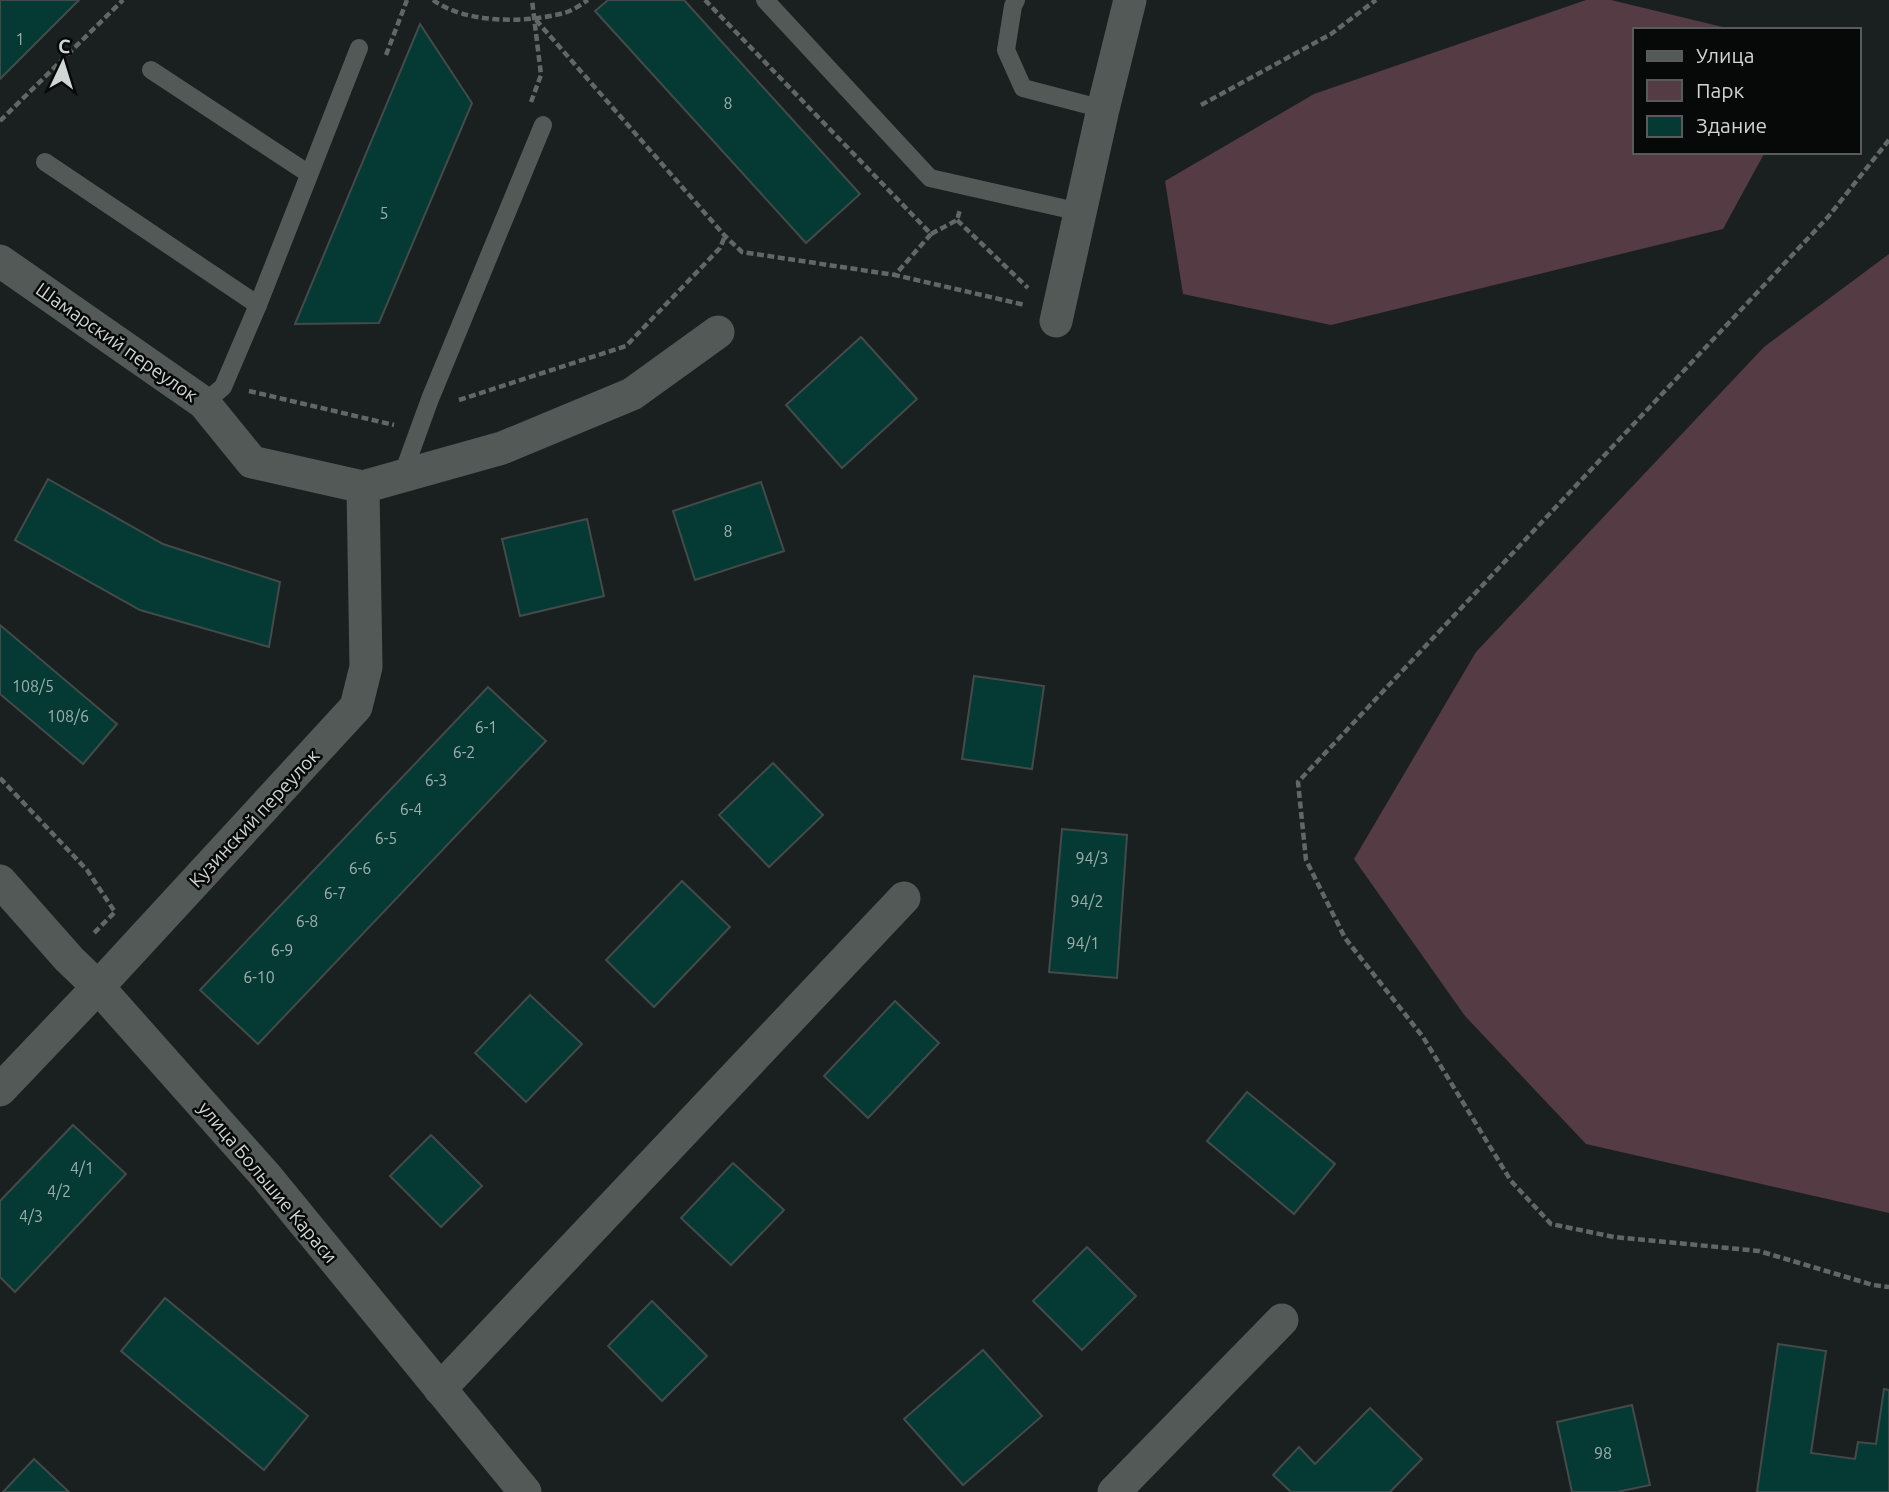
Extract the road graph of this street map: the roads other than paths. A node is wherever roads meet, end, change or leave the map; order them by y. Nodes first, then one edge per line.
1 (765, 0) edge
2 (1016, 0) edge
3 (1130, 0) edge
4 (359, 48) dead end
5 (151, 70) dead end
6 (1103, 109) junction
7 (543, 125) dead end
8 (45, 162) dead end
9 (309, 174) junction
10 (1080, 212) junction
11 (0, 261) edge
12 (258, 305) junction
13 (1046, 314) road end
14 (719, 332) dead end
15 (213, 395) junction
16 (402, 476) junction
17 (363, 487) junction
18 (0, 881) edge
19 (904, 898) dead end
20 (98, 987) junction
21 (0, 1090) edge
22 (1282, 1321) dead end
23 (440, 1389) junction
24 (525, 1492) edge
25 (1114, 1492) edge

1 - 10 lane
2 - 6 lane
3 - 6 street
4 - 9 lane
5 - 9 lane
6 - 10 street
7 - 16 lane
8 - 12 lane
9 - 12 lane
10 - 13 street
11 - 15 street, Шамарский переулок
12 - 15 lane
14 - 16 street, Шамарский переулок
15 - 17 street, Шамарский переулок
16 - 17 street, Шамарский переулок
17 - 20 street, Кузинский переулок
18 - 20 street, улица Большие Караси
19 - 23 street
20 - 21 street, Кузинский переулок
20 - 23 street, улица Большие Караси
22 - 25 street
23 - 24 street, улица Большие Караси

